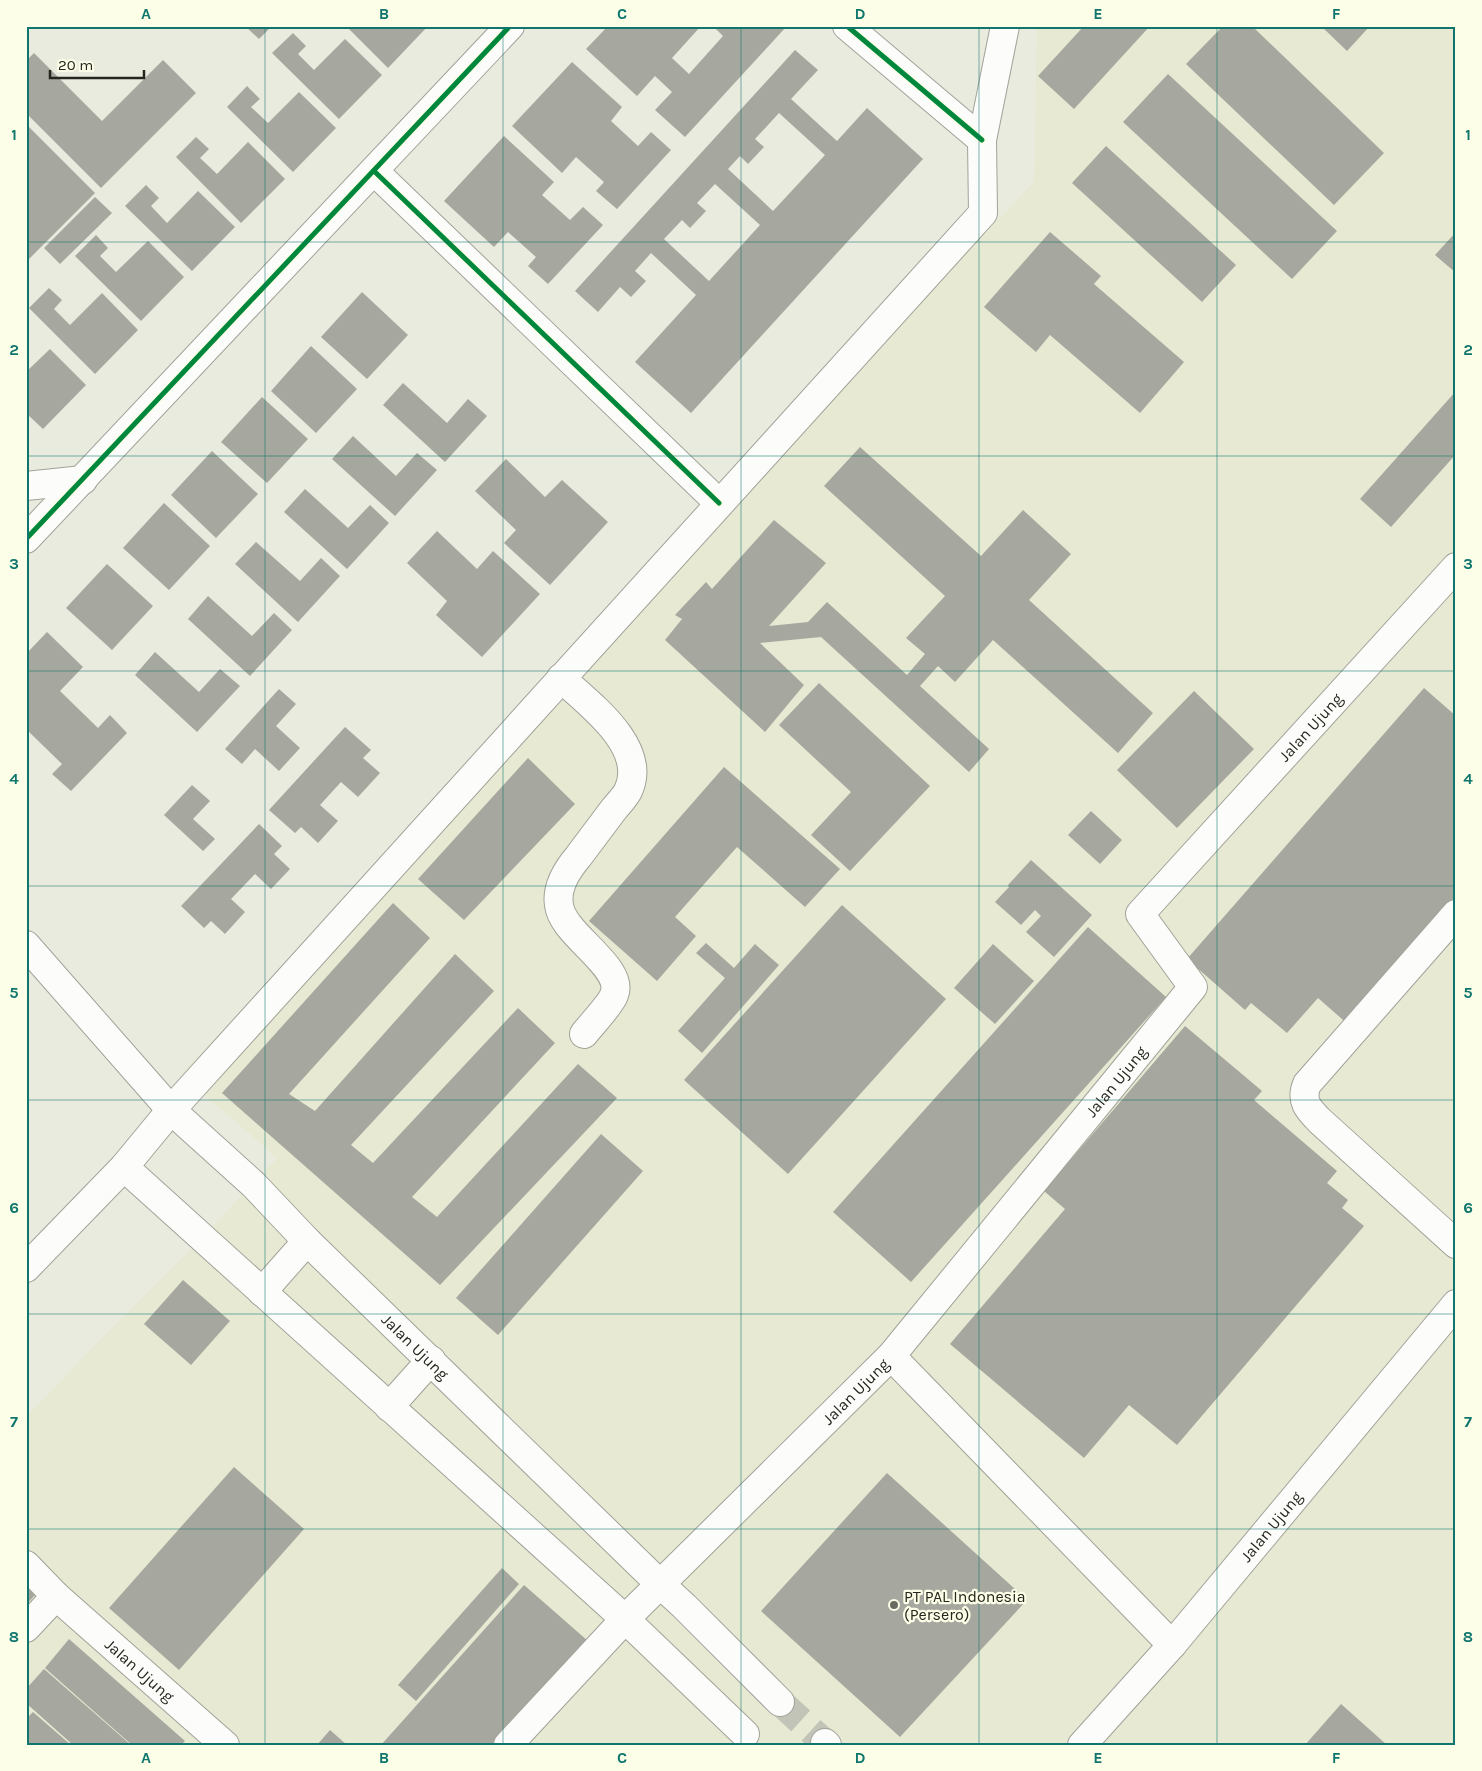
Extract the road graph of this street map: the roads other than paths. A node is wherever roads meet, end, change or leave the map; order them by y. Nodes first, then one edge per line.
1 (510, 26) edge
2 (846, 26) edge
3 (1005, 26) edge
4 (982, 140) junction
5 (374, 171) junction
6 (83, 480) junction
7 (26, 486) edge
8 (719, 503) junction
9 (26, 539) edge
10 (1456, 566) edge
11 (561, 678) junction
12 (1456, 914) edge
13 (26, 945) edge
14 (584, 1034) dead end
15 (171, 1110) junction
16 (124, 1167) junction
17 (307, 1241) junction
18 (1456, 1244) edge
19 (26, 1268) edge
20 (262, 1292) junction
21 (1456, 1304) edge
22 (892, 1356) junction
23 (431, 1360) junction
24 (389, 1408) junction
25 (26, 1565) edge
26 (660, 1584) junction
27 (56, 1596) junction
28 (625, 1619) junction
29 (26, 1628) edge
30 (1172, 1645) junction
31 (780, 1702) tunnel mouth
32 (745, 1734) dead end
33 (225, 1745) edge
34 (508, 1745) edge
35 (1082, 1745) edge

1 - 5 street
2 - 4 street
3 - 4 street
4 - 8 street
5 - 6 street
5 - 8 street
6 - 7 street
6 - 9 street
8 - 11 street
10 - 22 street, Jalan Ujung
11 - 14 street
11 - 15 street
12 - 18 street
13 - 15 street, Jalan Ujung
15 - 16 street
15 - 17 street, Jalan Ujung
16 - 19 street
16 - 20 street
17 - 20 street
17 - 23 street, Jalan Ujung
20 - 24 street
21 - 30 street, Jalan Ujung
22 - 26 street, Jalan Ujung
22 - 30 street
23 - 24 street
23 - 26 street, Jalan Ujung
24 - 28 street
25 - 27 street, Jalan Ujung
26 - 28 street
26 - 31 street, Jalan Ujung
27 - 29 street
27 - 33 street, Jalan Ujung
28 - 32 street
28 - 34 street
30 - 35 street, Jalan Ujung

